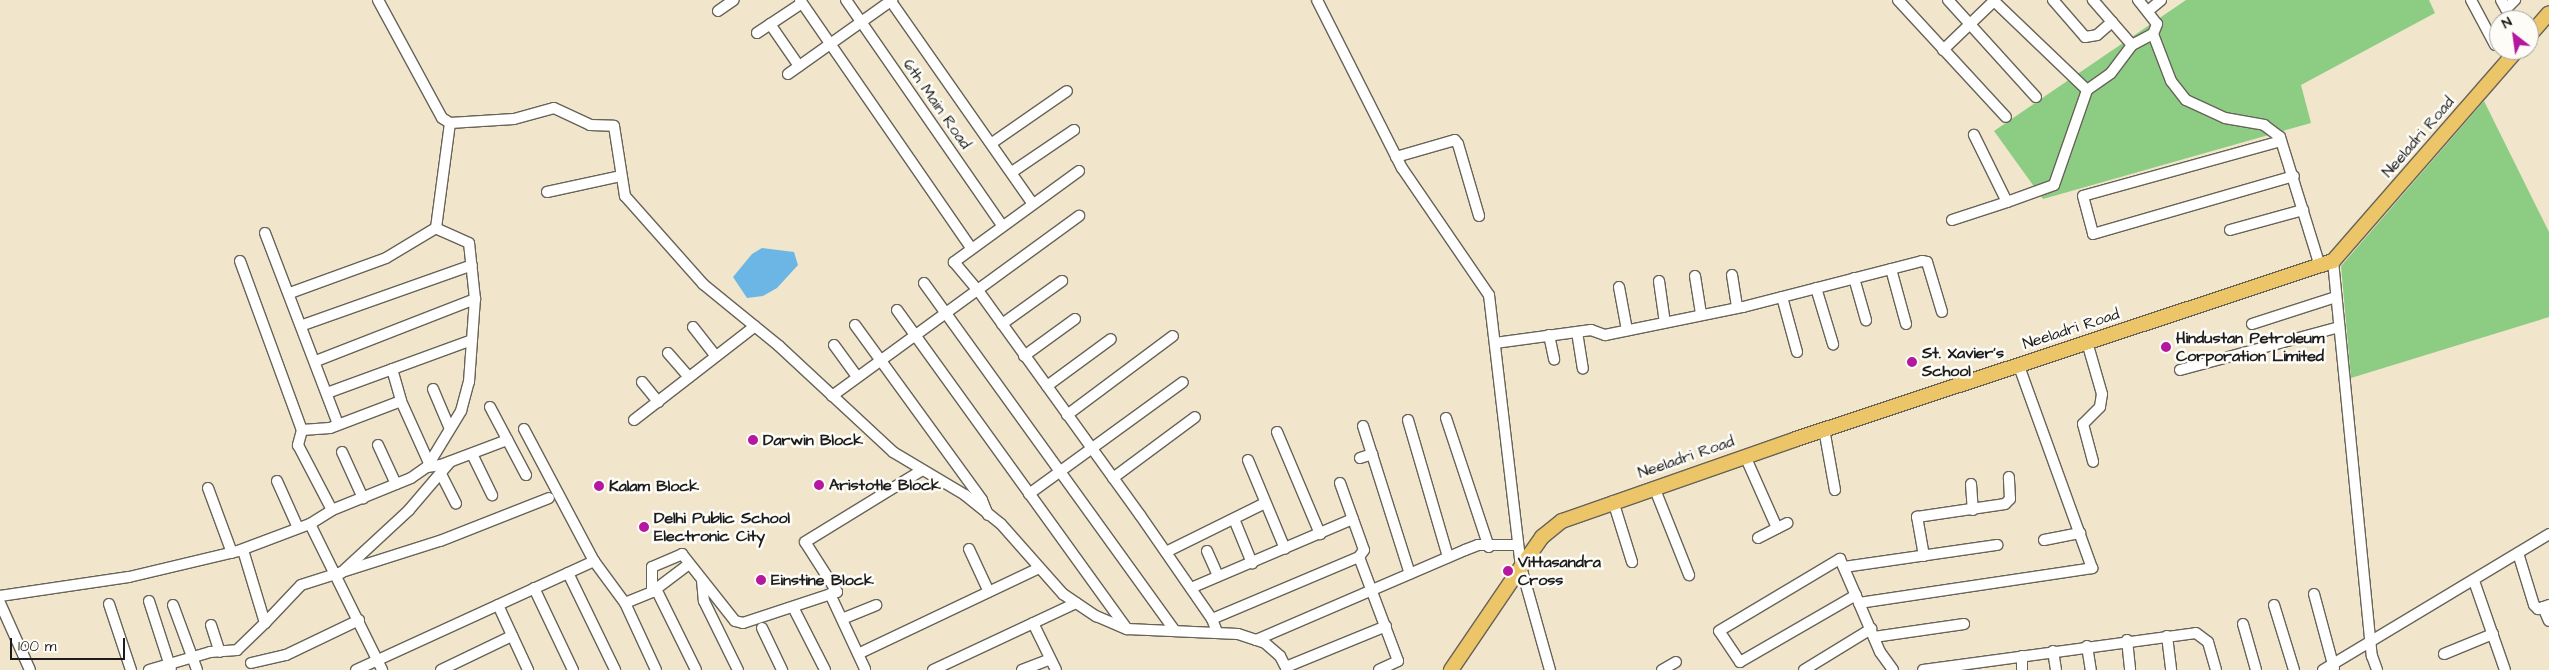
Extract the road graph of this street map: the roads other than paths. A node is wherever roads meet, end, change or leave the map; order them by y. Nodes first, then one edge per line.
1 (378, 0) edge
2 (734, 0) edge
3 (846, 0) edge
4 (891, 0) edge
5 (1317, 0) edge
6 (1898, 0) edge
7 (1948, 0) edge
8 (1994, 0) edge
9 (2053, 0) edge
10 (2093, 0) edge
11 (2138, 0) edge
12 (2161, 0) edge
13 (2471, 0) edge
14 (2501, 0) edge
15 (2514, 0) edge
16 (801, 1) edge
17 (718, 11) dead end
18 (2148, 11) junction
19 (2549, 13) edge
20 (862, 22) junction
21 (2112, 22) junction
22 (770, 24) junction
23 (1970, 24) junction
24 (2539, 24) edge
25 (757, 33) dead end
26 (2153, 34) junction
27 (2489, 34) edge
28 (830, 44) junction
29 (2132, 45) junction
30 (1943, 50) junction
31 (2508, 60) edge
32 (799, 66) junction
33 (788, 74) dead end
34 (2087, 90) junction
35 (1067, 91) dead end
36 (2036, 97) dead end
37 (2006, 116) dead end
38 (450, 123) junction
39 (1074, 130) dead end
40 (1974, 135) dead end
41 (2282, 141) junction
42 (992, 143) junction
43 (1396, 157) junction
44 (1079, 171) dead end
45 (1012, 172) junction
46 (621, 176) junction
47 (2294, 176) junction
48 (547, 192) dead end
49 (2007, 202) junction
50 (1032, 203) junction
51 (2303, 210) junction
52 (1079, 216) dead end
53 (1479, 216) dead end
54 (1952, 220) dead end
55 (1002, 225) junction
56 (436, 228) junction
57 (2230, 230) dead end
58 (265, 234) dead end
59 (971, 248) junction
60 (240, 261) dead end
61 (2326, 264) junction
62 (472, 265) junction
63 (1891, 268) junction
64 (1732, 275) dead end
65 (1695, 276) dead end
66 (1854, 278) junction
67 (1062, 281) dead end
68 (1659, 281) dead end
69 (924, 284) dead end
70 (1620, 287) dead end
71 (1816, 288) junction
72 (978, 290) junction
73 (290, 294) junction
74 (1782, 297) junction
75 (2336, 297) junction
76 (475, 299) junction
77 (1737, 308) junction
78 (897, 310) dead end
79 (1942, 312) dead end
80 (945, 313) junction
81 (1701, 315) junction
82 (1075, 319) dead end
83 (1866, 320) dead end
84 (1665, 323) junction
85 (1002, 324) junction
86 (1906, 324) dead end
87 (2252, 324) dead end
88 (303, 325) junction
89 (855, 325) dead end
90 (693, 326) dead end
91 (754, 326) junction
92 (2339, 328) junction
93 (1627, 330) junction
94 (1577, 332) junction
95 (1549, 335) junction
96 (914, 336) junction
97 (1172, 336) dead end
98 (1111, 339) dead end
99 (472, 340) junction
100 (2087, 342) junction
101 (1495, 343) junction
102 (1833, 344) dead end
103 (834, 345) dead end
104 (1797, 352) dead end
105 (668, 353) dead end
106 (716, 356) junction
107 (1024, 356) junction
108 (1554, 358) dead end
109 (316, 361) junction
110 (881, 361) junction
111 (2018, 364) junction
112 (392, 369) junction
113 (1583, 369) dead end
114 (2180, 370) dead end
115 (857, 376) junction
116 (689, 378) junction
117 (642, 382) dead end
118 (1183, 382) dead end
119 (1047, 386) junction
120 (433, 389) dead end
121 (327, 392) junction
122 (832, 396) junction
123 (400, 401) junction
124 (658, 402) junction
125 (490, 407) dead end
126 (1067, 415) junction
127 (1195, 417) dead end
128 (1446, 418) dead end
129 (634, 420) dead end
130 (1408, 420) dead end
131 (338, 424) junction
132 (1363, 426) dead end
133 (450, 429) junction
134 (524, 429) dead end
135 (1824, 429) junction
136 (302, 430) junction
137 (1277, 432) dead end
138 (507, 440) junction
139 (378, 445) dead end
140 (1092, 450) junction
141 (342, 452) dead end
142 (472, 454) junction
143 (1372, 454) junction
144 (1745, 456) junction
145 (1360, 458) dead end
146 (1248, 460) dead end
147 (450, 462) junction
148 (2093, 462) dead end
149 (428, 465) junction
150 (921, 471) junction
151 (1060, 471) junction
152 (441, 474) junction
153 (526, 475) dead end
154 (2008, 477) dead end
155 (1113, 478) junction
156 (277, 481) dead end
157 (1340, 483) dead end
158 (396, 484) junction
159 (1970, 484) dead end
160 (1654, 487) junction
161 (208, 488) dead end
162 (1835, 490) dead end
163 (1029, 494) junction
164 (492, 495) dead end
165 (363, 498) junction
166 (549, 498) dead end
167 (1613, 501) junction
168 (1265, 502) junction
169 (456, 503) dead end
170 (332, 510) junction
171 (1973, 510) junction
172 (989, 516) junction
173 (1234, 519) junction
174 (1353, 520) junction
175 (1787, 523) dead end
176 (310, 524) junction
177 (298, 528) junction
178 (1777, 528) junction
179 (2080, 533) junction
180 (1320, 534) junction
181 (2549, 534) edge
182 (1758, 538) dead end
183 (2044, 540) dead end
184 (1518, 545) junction
185 (1997, 545) dead end
186 (1489, 547) junction
187 (969, 549) dead end
188 (1285, 549) junction
189 (243, 550) junction
190 (1207, 551) dead end
191 (1166, 552) junction
192 (232, 553) junction
193 (2518, 553) junction
194 (1924, 556) junction
195 (1359, 557) junction
196 (1448, 557) junction
197 (594, 561) junction
198 (1632, 562) dead end
199 (1252, 563) junction
200 (689, 564) junction
201 (1521, 567) junction
202 (1844, 567) junction
203 (1038, 569) junction
204 (568, 573) junction
205 (1410, 574) junction
206 (1689, 575) dead end
207 (338, 576) junction
208 (1218, 576) junction
209 (702, 580) junction
210 (2474, 581) junction
211 (534, 588) junction
212 (1191, 588) junction
213 (654, 590) junction
214 (1373, 590) junction
215 (989, 592) junction
216 (830, 594) junction
217 (2314, 594) dead end
218 (0, 596) edge
219 (1858, 599) junction
220 (149, 601) dead end
221 (1076, 602) junction
222 (0, 603) edge
223 (625, 603) junction
224 (109, 604) dead end
225 (173, 605) dead end
226 (498, 605) junction
227 (876, 605) dead end
228 (2274, 606) dead end
229 (2546, 606) edge
230 (795, 611) dead end
231 (842, 619) junction
232 (1212, 619) junction
233 (359, 620) junction
234 (2549, 621) edge
235 (265, 623) junction
236 (1033, 623) junction
237 (1964, 624) dead end
238 (2243, 624) dead end
239 (211, 625) dead end
240 (1386, 626) junction
241 (762, 628) dead end
242 (1127, 629) junction
243 (1175, 631) junction
244 (1216, 632) junction
245 (1872, 633) junction
246 (2493, 634) junction
247 (512, 636) junction
248 (2167, 636) junction
249 (1256, 640) junction
250 (2127, 640) junction
251 (2371, 642) junction
252 (2087, 646) junction
253 (2053, 651) junction
254 (220, 652) junction
255 (860, 654) junction
256 (2444, 654) dead end
257 (2022, 656) junction
258 (192, 657) junction
259 (1050, 659) junction
260 (1676, 662) dead end
261 (251, 663) dead end
262 (380, 665) edge
263 (1987, 665) edge
264 (170, 667) edge
265 (2334, 667) edge
266 (1286, 668) edge
267 (1957, 668) edge
268 (1887, 669) edge
269 (30, 670) edge
270 (131, 670) edge
271 (150, 670) edge
272 (197, 670) edge
273 (356, 670) edge
274 (442, 670) edge
275 (528, 670) edge
276 (573, 670) edge
277 (615, 670) edge
278 (656, 670) edge
279 (696, 670) edge
280 (738, 670) edge
281 (782, 670) edge
282 (825, 670) edge
283 (864, 670) edge
284 (933, 670) edge
285 (1022, 670) edge
286 (1056, 670) edge
287 (1379, 670) edge
288 (1451, 670) edge
289 (1550, 670) edge
290 (1662, 670) edge
291 (1804, 670) edge
292 (1923, 670) edge
293 (2022, 670) edge
294 (2056, 670) edge
295 (2091, 670) edge
296 (2130, 670) edge
297 (2171, 670) edge
298 (2216, 670) edge
299 (2256, 670) edge
300 (2294, 670) edge
301 (2323, 670) edge
302 (2376, 670) edge
303 (2504, 670) edge

1 - 38 street
2 - 17 street
3 - 20 street, 6th Main Road
4 - 20 street
4 - 42 street
5 - 43 street
6 - 30 street
7 - 23 street
8 - 23 street
8 - 34 street
9 - 21 street
10 - 21 street
11 - 18 street
12 - 18 street
13 - 27 street
14 - 15 street
16 - 22 street
16 - 28 street
18 - 26 street
19 - 24 main road
20 - 28 street
20 - 55 street, 6th Main Road
21 - 29 street
22 - 25 street
22 - 32 street
23 - 30 street
23 - 36 street
26 - 29 street
26 - 41 street
28 - 32 street
28 - 59 street
29 - 34 street
30 - 37 street
31 - 61 main road, Neeladri Road
32 - 33 street
34 - 49 street
35 - 42 street
38 - 46 street
38 - 56 street
39 - 45 street
40 - 49 street
41 - 47 street
41 - 47 street
42 - 45 street
43 - 53 street
43 - 101 street
44 - 50 street
45 - 50 street
46 - 48 street
46 - 91 street
47 - 51 street
49 - 54 street
50 - 55 street
51 - 57 street
51 - 61 street
52 - 72 street
55 - 59 street
56 - 62 street
56 - 73 street
58 - 73 street
59 - 72 street
60 - 136 street
61 - 75 street
61 - 100 main road, Neeladri Road
62 - 76 street
62 - 88 street
63 - 66 street
63 - 79 street
63 - 86 street
64 - 77 street
65 - 81 street
66 - 71 street
66 - 83 street
67 - 85 street
68 - 84 street
69 - 80 street
70 - 93 street
71 - 74 street
71 - 102 street
72 - 80 street
72 - 85 street
73 - 88 street
74 - 77 street
74 - 104 street
75 - 87 street
75 - 92 street
76 - 99 street
76 - 109 street
77 - 81 street
78 - 96 street
80 - 96 street
80 - 151 street
81 - 84 street
82 - 107 street
84 - 93 street
85 - 107 street
88 - 109 street
89 - 110 street
90 - 106 street
91 - 106 street
91 - 122 street
92 - 114 street
92 - 251 street
93 - 94 street
94 - 95 street
94 - 113 street
95 - 101 street
95 - 108 street
96 - 110 street
96 - 163 street
97 - 126 street
98 - 119 street
99 - 112 street
99 - 133 street
100 - 111 main road, Neeladri Road
100 - 148 street
101 - 184 street
103 - 115 street
105 - 116 street
106 - 116 street
107 - 119 street
109 - 121 street
110 - 115 street
110 - 172 street
111 - 135 main road, Neeladri Road
111 - 179 street
112 - 121 street
112 - 123 street
115 - 122 street
116 - 124 street
117 - 124 street
118 - 140 street
119 - 126 street
120 - 133 street
121 - 131 street
122 - 150 street
123 - 131 street
123 - 149 street
124 - 129 street
125 - 138 street
126 - 140 street
127 - 155 street
128 - 186 street
130 - 196 street
131 - 136 street
132 - 143 street
133 - 149 street
134 - 197 street
135 - 144 main road, Neeladri Road
135 - 162 street
136 - 170 street
137 - 180 street
138 - 142 street
138 - 153 street
139 - 158 street
140 - 151 street
140 - 155 street
141 - 165 street
142 - 147 street
142 - 164 street
143 - 145 street
143 - 205 street
144 - 160 main road, Neeladri Road
144 - 178 street
146 - 168 street
147 - 149 street
147 - 152 street
149 - 158 street
150 - 172 street
150 - 216 street
151 - 163 street
151 - 243 street
152 - 169 street
152 - 207 street
154 - 171 street
155 - 191 street
156 - 177 street
157 - 174 street
158 - 165 street
159 - 171 street
160 - 167 main road, Neeladri Road
160 - 206 street
161 - 192 street
163 - 242 street
165 - 170 street
166 - 207 street
167 - 198 street
167 - 201 main road, Neeladri Road
168 - 173 street
168 - 188 street
170 - 176 street
171 - 194 street
172 - 203 street
173 - 191 street
173 - 199 street
174 - 180 street
174 - 195 street
175 - 178 street
176 - 177 street
176 - 207 street
177 - 189 street
178 - 182 street
179 - 183 street
179 - 219 street
180 - 188 street
181 - 193 street
184 - 186 street
184 - 201 street
185 - 194 street
186 - 196 street
187 - 215 street
188 - 199 street
189 - 192 street
189 - 235 street
190 - 208 street
191 - 212 street
192 - 218 street
193 - 210 street
193 - 229 street
194 - 202 street
195 - 214 street
195 - 232 street
196 - 205 street
197 - 204 street
197 - 223 street
199 - 208 street
200 - 209 street
200 - 213 street
200 - 213 street
201 - 288 main road, Neeladri Road
201 - 289 street
202 - 219 street
202 - 219 street
203 - 215 street
203 - 221 street
204 - 211 street
204 - 277 street
205 - 214 street
207 - 233 street
207 - 235 street
208 - 212 street
209 - 216 street
209 - 280 street
210 - 246 street
210 - 251 street
211 - 226 street
211 - 276 street
212 - 232 street
213 - 223 street
213 - 279 street
214 - 240 street
214 - 249 street
215 - 255 street
216 - 231 street
217 - 265 street
219 - 245 street
220 - 264 street
221 - 236 street
221 - 242 street
222 - 269 street
223 - 278 street
224 - 270 street
225 - 258 street
226 - 247 street
226 - 262 street
227 - 231 street
228 - 300 street
229 - 234 street
230 - 282 street
231 - 255 street
232 - 244 street
233 - 261 street
233 - 262 street
235 - 254 street
236 - 259 street
236 - 284 street
237 - 245 street
238 - 299 street
239 - 254 street
240 - 266 street
240 - 287 street
241 - 281 street
242 - 243 street
243 - 244 street
244 - 249 street
245 - 268 street
245 - 291 street
246 - 256 street
246 - 303 street
247 - 274 street
247 - 275 street
248 - 250 street
248 - 297 street
248 - 298 street
249 - 266 street
250 - 252 street
250 - 296 street
251 - 265 street
251 - 302 street
252 - 253 street
252 - 295 street
253 - 257 street
253 - 294 street
254 - 258 street
255 - 283 street
257 - 263 street
257 - 293 street
258 - 264 street
258 - 272 street
259 - 285 street
259 - 286 street
260 - 290 street
262 - 273 street
263 - 267 street
264 - 271 street
265 - 301 street
267 - 292 street

